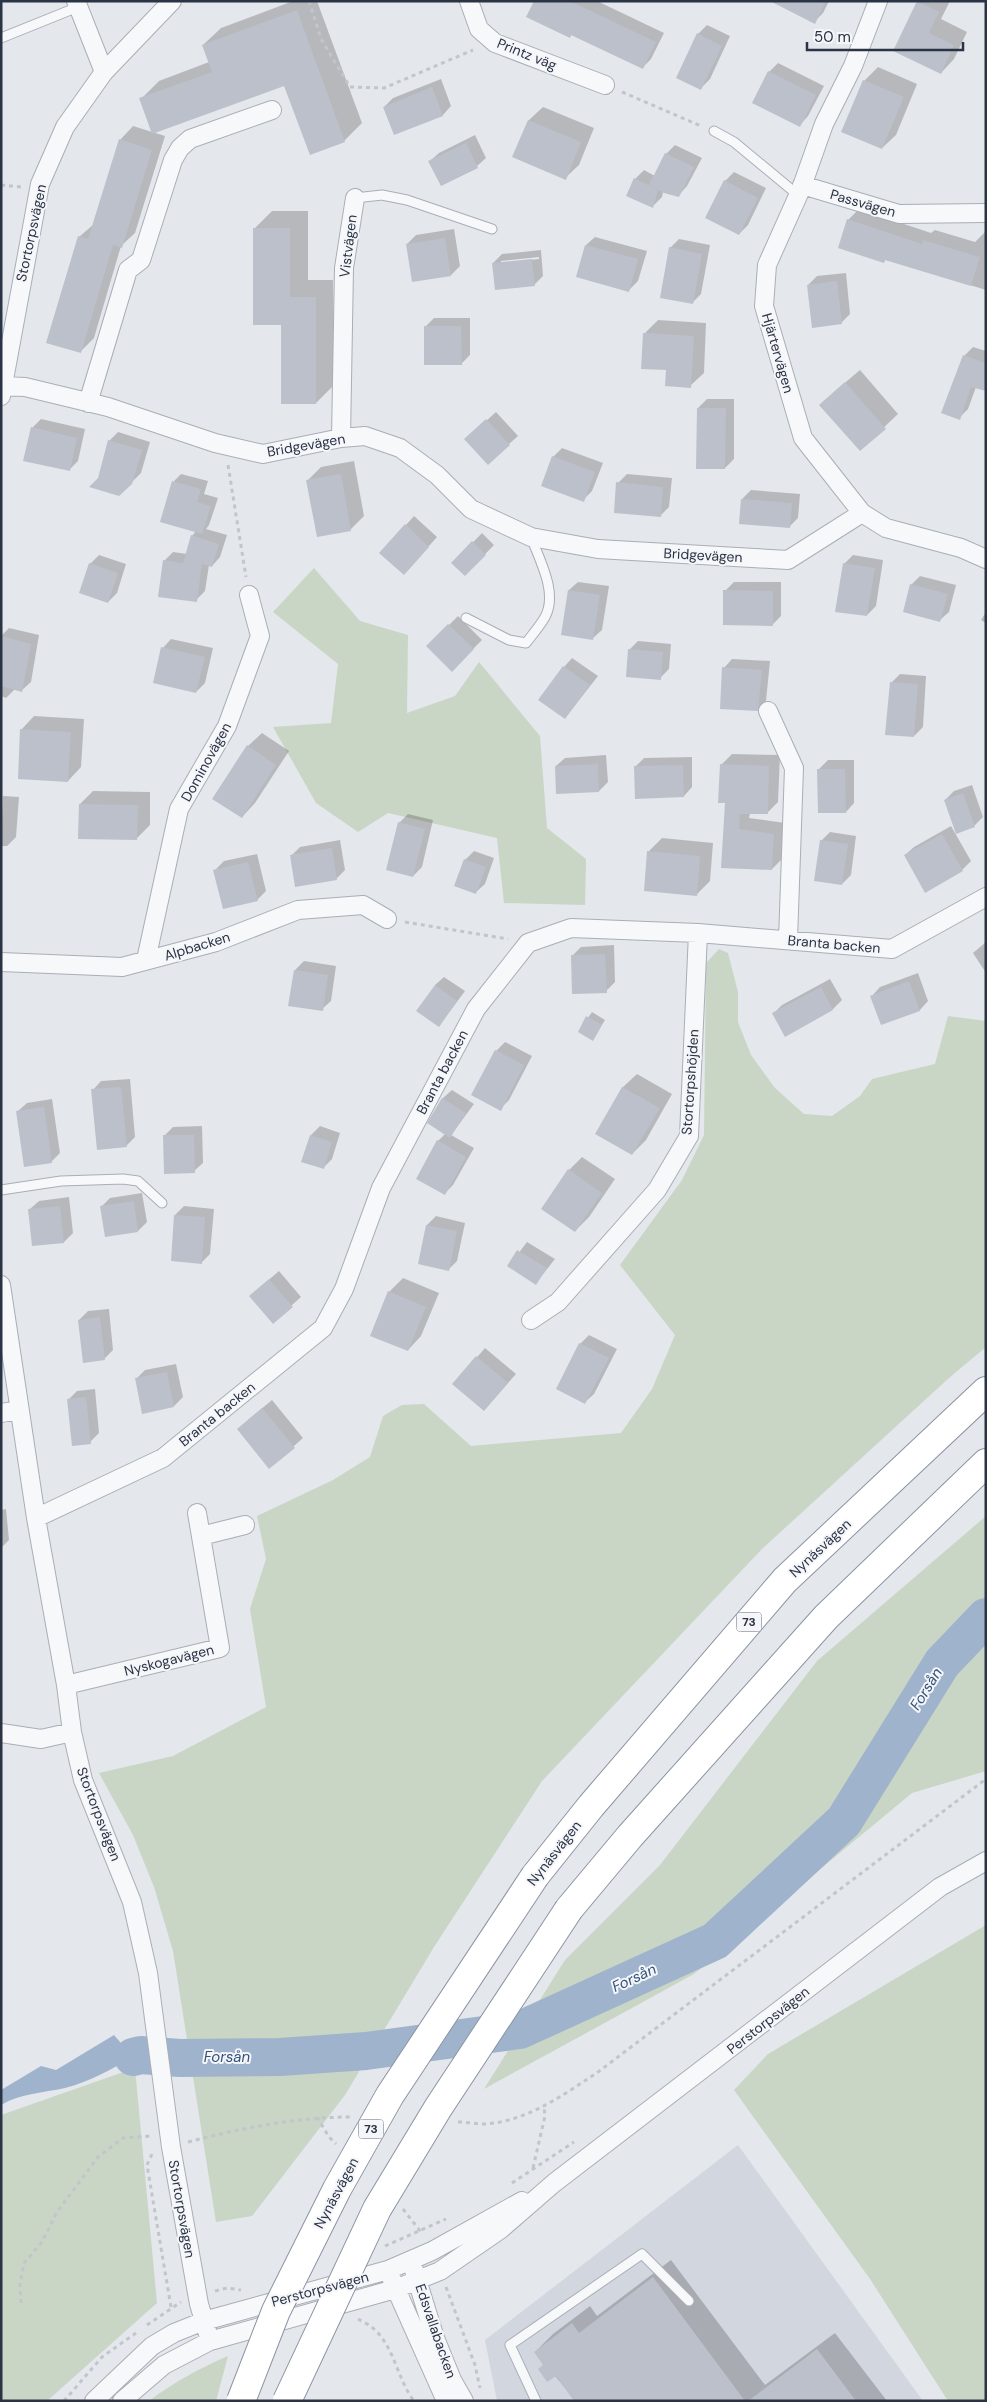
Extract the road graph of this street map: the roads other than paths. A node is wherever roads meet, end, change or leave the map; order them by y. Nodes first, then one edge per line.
1 (172, 1) edge
2 (469, 1) edge
3 (878, 1) edge
4 (77, 4) edge
5 (1, 38) edge
6 (104, 72) junction
7 (605, 85) road end
8 (272, 110) dead end
9 (714, 131) road end
10 (800, 190) junction
11 (355, 198) joint
12 (986, 213) edge
13 (492, 229) dead end
14 (2, 389) edge
15 (88, 402) junction
16 (341, 438) junction
17 (862, 513) junction
18 (531, 537) junction
19 (986, 559) edge
20 (249, 595) road end
21 (466, 618) dead end
22 (768, 711) dead end
23 (986, 897) edge
24 (387, 919) road end
25 (698, 933) junction
26 (788, 940) junction
27 (146, 960) junction
28 (1, 962) edge
29 (1, 1190) edge
30 (162, 1202) dead end
31 (1, 1284) edge
32 (531, 1320) dead end
33 (986, 1391) edge
34 (19, 1410) junction
35 (1, 1412) edge
36 (986, 1463) edge
37 (197, 1513) dead end
38 (36, 1518) junction
39 (245, 1526) dead end
40 (201, 1536) junction
41 (66, 1685) junction
42 (72, 1732) junction
43 (1, 1733) edge
44 (986, 1861) edge
45 (554, 2183) junction
46 (410, 2260) junction
47 (388, 2270) junction
48 (419, 2279) junction
49 (395, 2289) junction
50 (689, 2301) dead end
51 (204, 2321) junction
52 (210, 2341) junction
53 (94, 2401) edge
54 (122, 2401) edge
55 (240, 2401) edge
56 (287, 2401) edge
57 (446, 2401) edge
58 (464, 2401) edge
59 (536, 2401) edge

1 - 6 street
2 - 7 street, Printz väg
3 - 10 street, Hjärtervägen
4 - 5 lane
4 - 6 street
6 - 14 street, Stortorpsvägen
8 - 15 street
9 - 10 lane
10 - 12 street, Passvägen
10 - 17 street, Hjärtervägen
11 - 13 lane, Vistvägen
11 - 16 street, Vistvägen
14 - 15 street, Bridgevägen
15 - 16 street, Bridgevägen
16 - 18 street, Bridgevägen
17 - 18 street, Bridgevägen
17 - 19 street, Hjärtervägen
18 - 21 lane
20 - 27 street, Dominovägen
22 - 26 street
23 - 26 street, Branta backen
24 - 27 street, Alpbacken
25 - 26 street, Branta backen
25 - 32 street, Stortorpshöjden
25 - 38 street, Branta backen
27 - 28 street, Alpbacken
29 - 30 lane
31 - 34 street, Stortorpsvägen
33 - 55 highway, Nynäsvägen / 73, bridge
34 - 35 street
34 - 38 street, Stortorpsvägen
36 - 56 highway, bridge
37 - 40 street, Nyskogavägen
38 - 41 street, Stortorpsvägen
39 - 40 street
40 - 41 street, Nyskogavägen
41 - 42 street, Stortorpsvägen
42 - 43 street
42 - 51 street, Stortorpsvägen
44 - 45 street, Perstorpsvägen
45 - 46 street, Perstorpsvägen
45 - 48 street, Perstorpsvägen
46 - 47 street, Perstorpsvägen
46 - 48 street, Edsvallabacken
47 - 49 street, Edsvallabacken
47 - 51 street, Perstorpsvägen
48 - 49 street, Perstorpsvägen
48 - 58 street, Edsvallabacken
49 - 52 street, Perstorpsvägen
49 - 57 street, Edsvallabacken
50 - 59 lane
51 - 52 street, Stortorpsvägen
51 - 53 street, Perstorpsvägen
52 - 54 street, Perstorpsvägen

